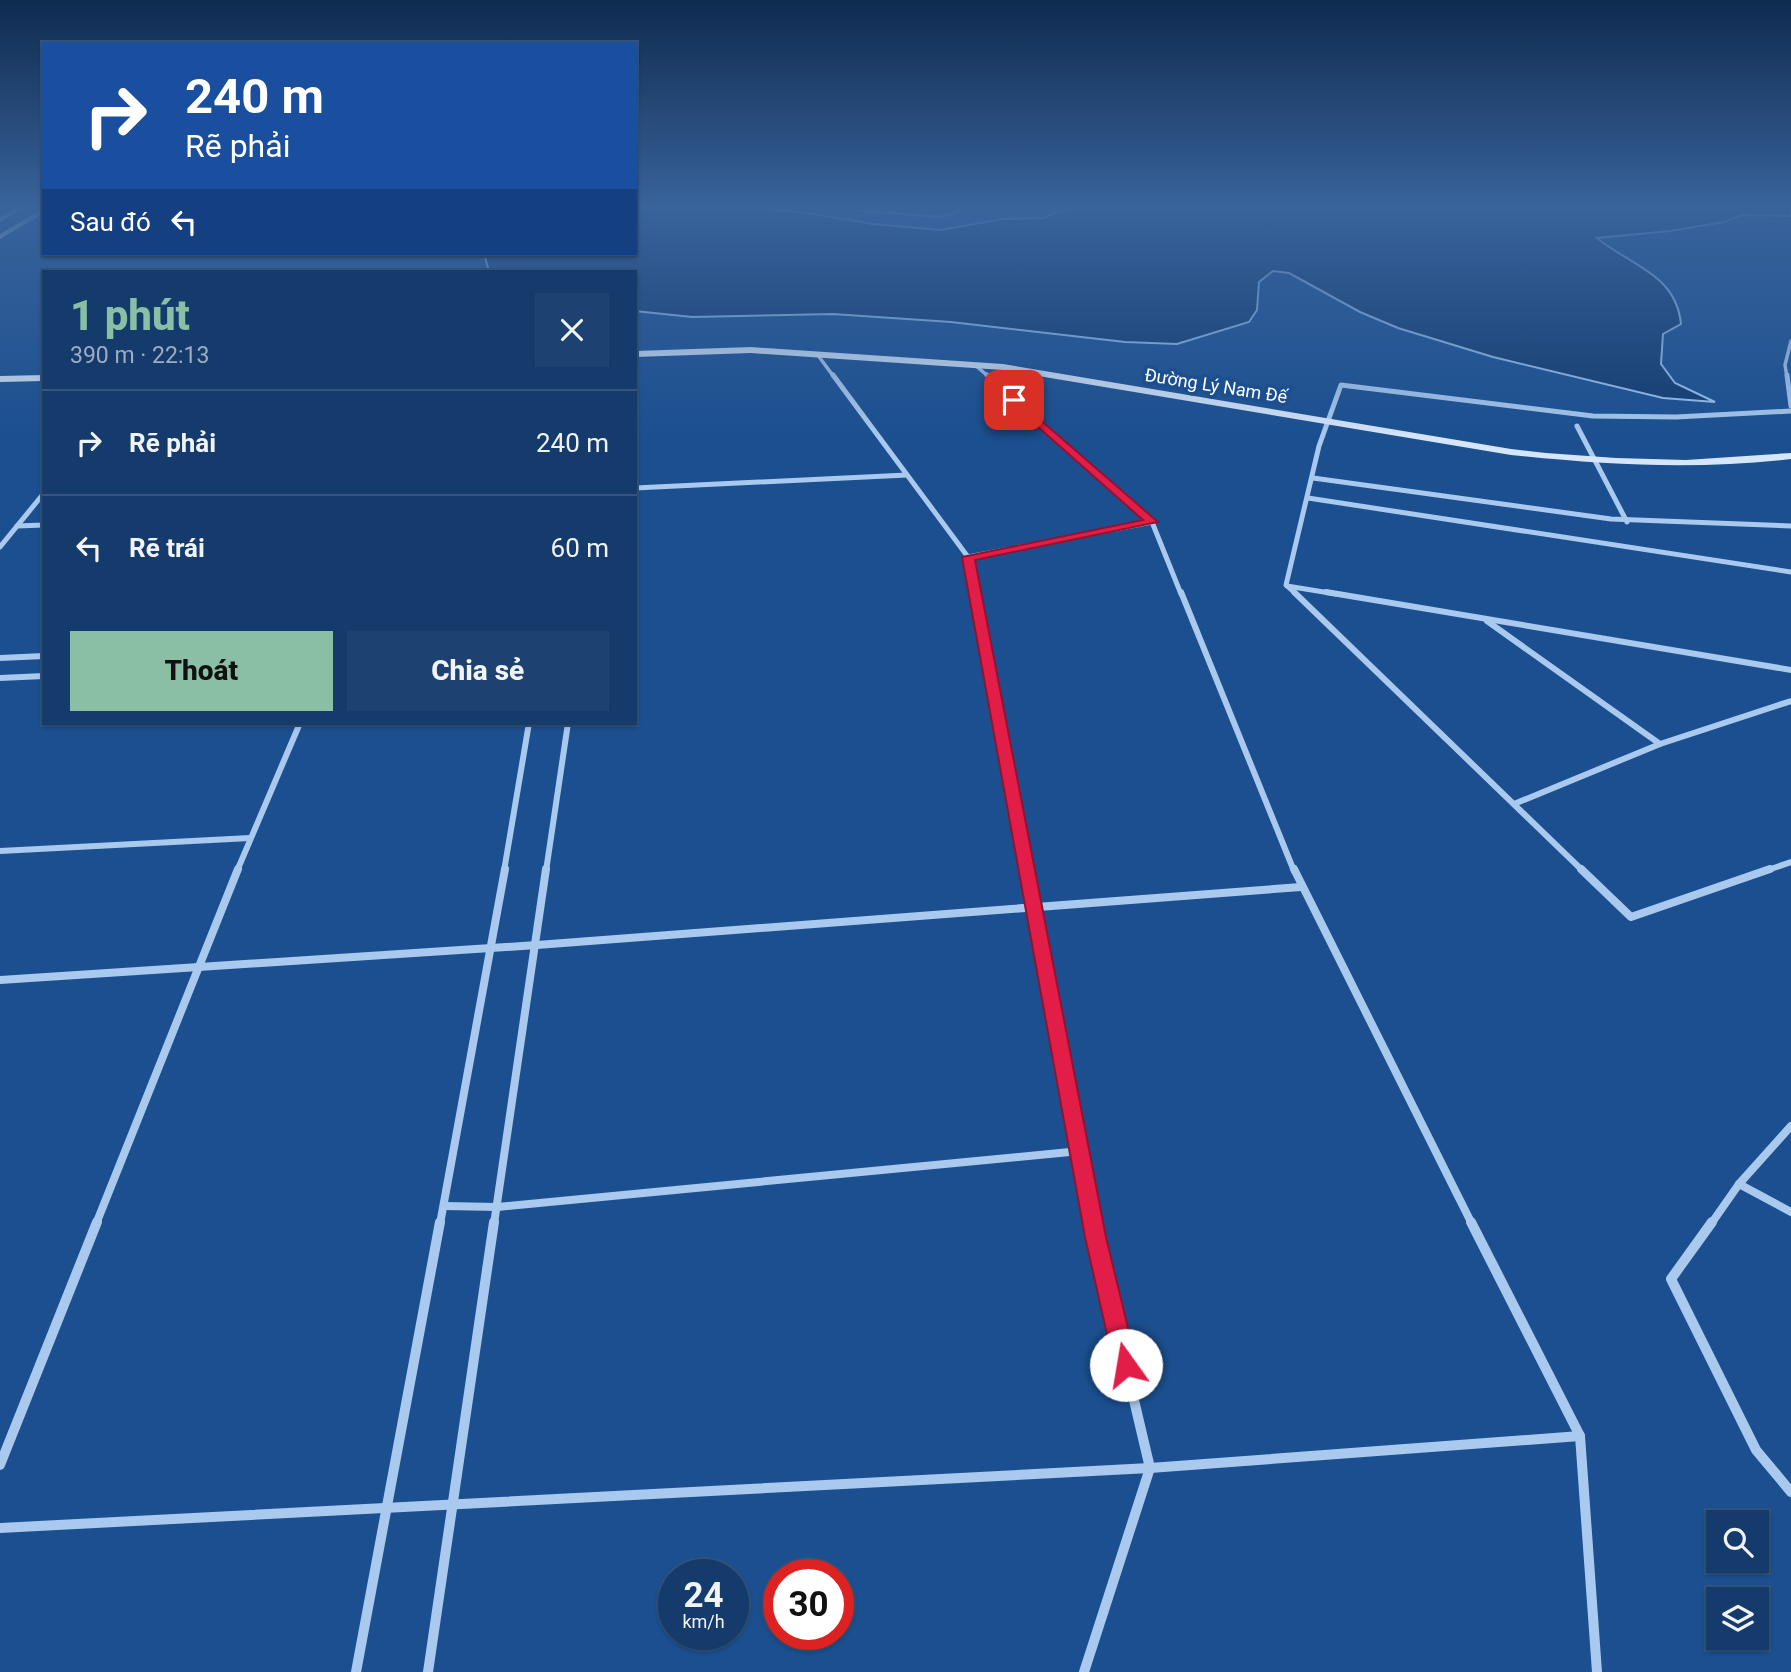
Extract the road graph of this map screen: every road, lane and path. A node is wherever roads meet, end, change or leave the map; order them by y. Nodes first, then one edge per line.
1 (1791, 341) edge
2 (637, 354) edge
3 (817, 354) junction
4 (1788, 364) edge
5 (975, 365) junction
6 (42, 378) edge
7 (0, 379) edge
8 (1791, 408) edge
9 (1327, 421) junction
10 (1577, 426) dead end
11 (1791, 456) edge
12 (1596, 460) junction
13 (907, 475) junction
14 (1313, 478) junction
15 (637, 488) edge
16 (42, 495) edge
17 (1308, 498) junction
18 (1152, 522) junction
19 (1627, 522) junction
20 (42, 525) edge
21 (17, 526) junction
22 (1791, 526) edge
23 (0, 547) edge
24 (968, 557) junction
25 (1791, 572) edge
26 (1286, 585) junction
27 (1483, 618) junction
28 (42, 656) edge
29 (0, 659) edge
30 (1791, 670) edge
31 (42, 676) edge
32 (0, 678) edge
33 (1791, 701) edge
34 (299, 725) edge
35 (529, 725) edge
36 (568, 725) edge
37 (1660, 744) junction
38 (1514, 804) junction
39 (250, 838) junction
40 (0, 851) edge
41 (1791, 862) edge
42 (1301, 887) junction
43 (1035, 907) junction
44 (537, 945) junction
45 (492, 946) junction
46 (199, 966) junction
47 (0, 980) edge
48 (1791, 1126) edge
49 (1080, 1151) junction
50 (1739, 1184) junction
51 (444, 1206) junction
52 (498, 1207) junction
53 (1791, 1212) edge
54 (1580, 1436) junction
55 (0, 1465) edge
56 (1150, 1468) junction
57 (1791, 1492) edge
58 (453, 1502) junction
59 (388, 1506) junction
60 (0, 1528) edge
61 (356, 1672) edge
62 (428, 1672) edge
63 (1084, 1672) edge
64 (1597, 1672) edge

1 - 4 street
2 - 3 street, Đường Lý Nam Đế
3 - 5 street, Đường Lý Nam Đế
3 - 13 street
4 - 8 street
5 - 9 street, Đường Lý Nam Đế
5 - 18 street
6 - 7 street
8 - 9 street
9 - 12 street, Đường Lý Nam Đế
9 - 14 street
10 - 12 street
11 - 12 street, Đường Lý Nam Đế
12 - 19 street
13 - 15 street
13 - 24 street
14 - 17 street
14 - 19 street
16 - 21 street
17 - 25 street
17 - 26 street
18 - 24 street
18 - 42 street
19 - 22 street
20 - 21 street
21 - 23 street
24 - 43 street
26 - 27 street
26 - 38 street
27 - 30 street
27 - 37 street
28 - 29 street
31 - 32 street
33 - 37 street
34 - 39 street
35 - 45 street
36 - 44 street
37 - 38 street
38 - 41 street
39 - 40 street
39 - 46 street
42 - 43 street
42 - 54 street
43 - 44 street
43 - 49 street
44 - 45 street
44 - 52 street
45 - 46 street
45 - 51 street
46 - 47 street
46 - 55 street
48 - 50 street
49 - 52 street
49 - 56 street
50 - 53 street
50 - 57 street
51 - 52 street
51 - 59 street
52 - 58 street
54 - 56 street
54 - 64 street
56 - 58 street
56 - 63 street
58 - 59 street
58 - 62 street
59 - 60 street
59 - 61 street

